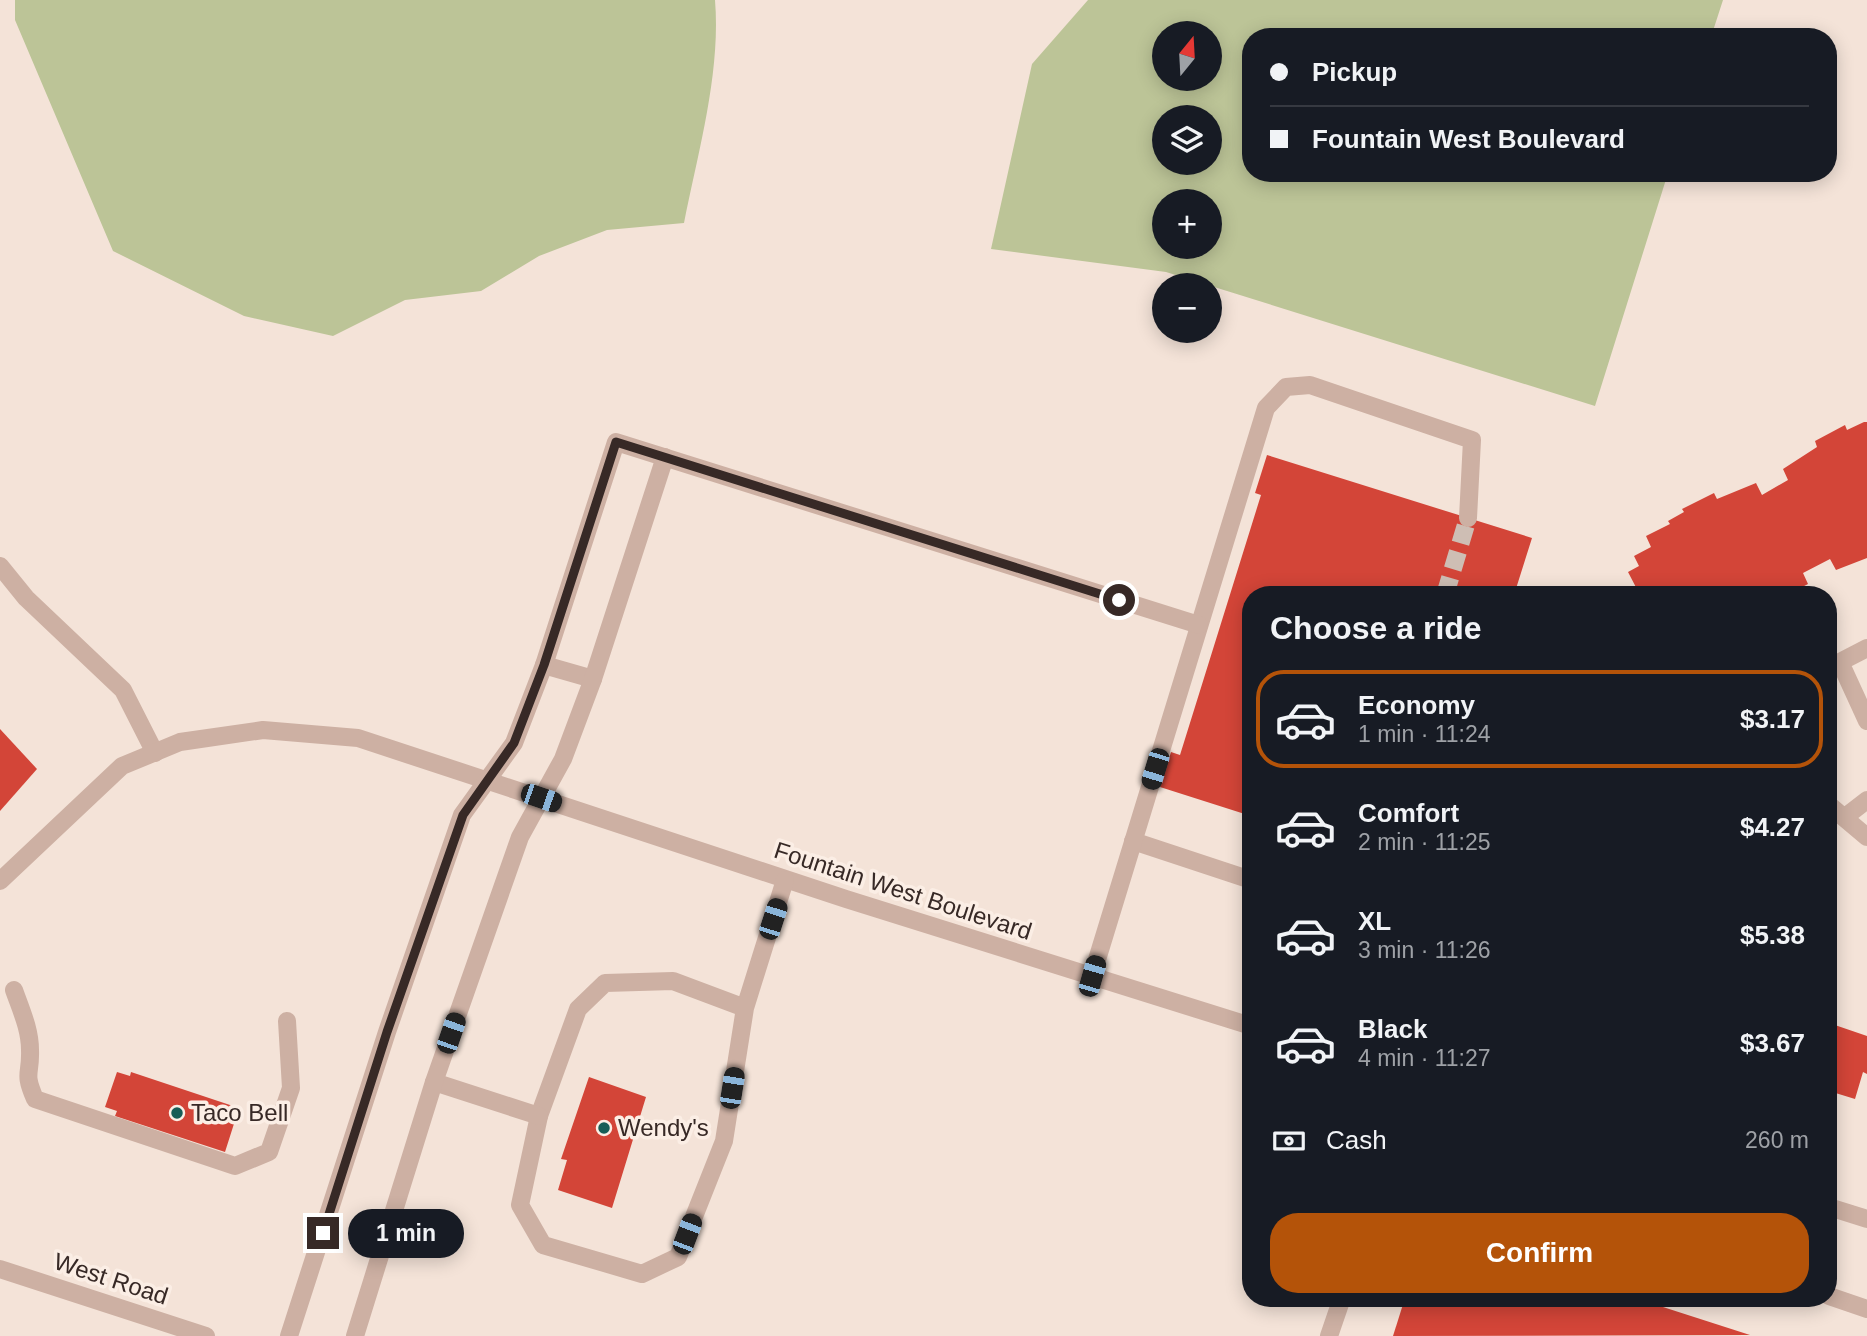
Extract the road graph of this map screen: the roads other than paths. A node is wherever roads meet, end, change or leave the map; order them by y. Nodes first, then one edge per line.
1 (665, 457) junction
2 (1468, 518) tunnel mouth
3 (0, 566) edge
4 (1199, 625) junction
5 (1867, 648) edge
6 (544, 665) junction
7 (593, 679) junction
8 (1867, 721) edge
9 (155, 752) junction
10 (485, 780) junction
11 (541, 798) junction
12 (1867, 800) edge
13 (1837, 810) edge
14 (1845, 817) junction
15 (1867, 837) edge
16 (1133, 841) junction
17 (1242, 877) edge
18 (785, 880) junction
19 (0, 881) edge
20 (1092, 976) junction
21 (14, 990) dead end
22 (745, 1008) junction
23 (287, 1021) dead end
24 (1242, 1023) edge
25 (434, 1082) junction
26 (539, 1116) junction
27 (1837, 1210) edge
28 (1867, 1219) edge
29 (0, 1269) edge
30 (1837, 1299) edge
31 (1339, 1307) edge
32 (1867, 1309) edge
33 (206, 1336) edge
34 (289, 1336) edge
35 (355, 1336) edge
36 (1329, 1336) edge

1 - 4 street
1 - 6 street
1 - 7 street
2 - 4 street
3 - 9 street
4 - 16 street
5 - 8 street
6 - 7 street
6 - 10 street
7 - 11 street
9 - 10 street, Fountain West Boulevard
9 - 19 street, Fountain West Boulevard
10 - 11 street, Fountain West Boulevard
10 - 34 street
11 - 18 street, Fountain West Boulevard
11 - 25 street
12 - 14 street
13 - 14 street
14 - 15 street
16 - 17 street
16 - 20 street
18 - 20 street, Fountain West Boulevard
18 - 22 street
20 - 24 street, Fountain West Boulevard
21 - 23 street
22 - 26 street
22 - 26 street
25 - 26 street
25 - 35 street
27 - 28 street
29 - 33 street, West Road
30 - 32 street
31 - 36 street

